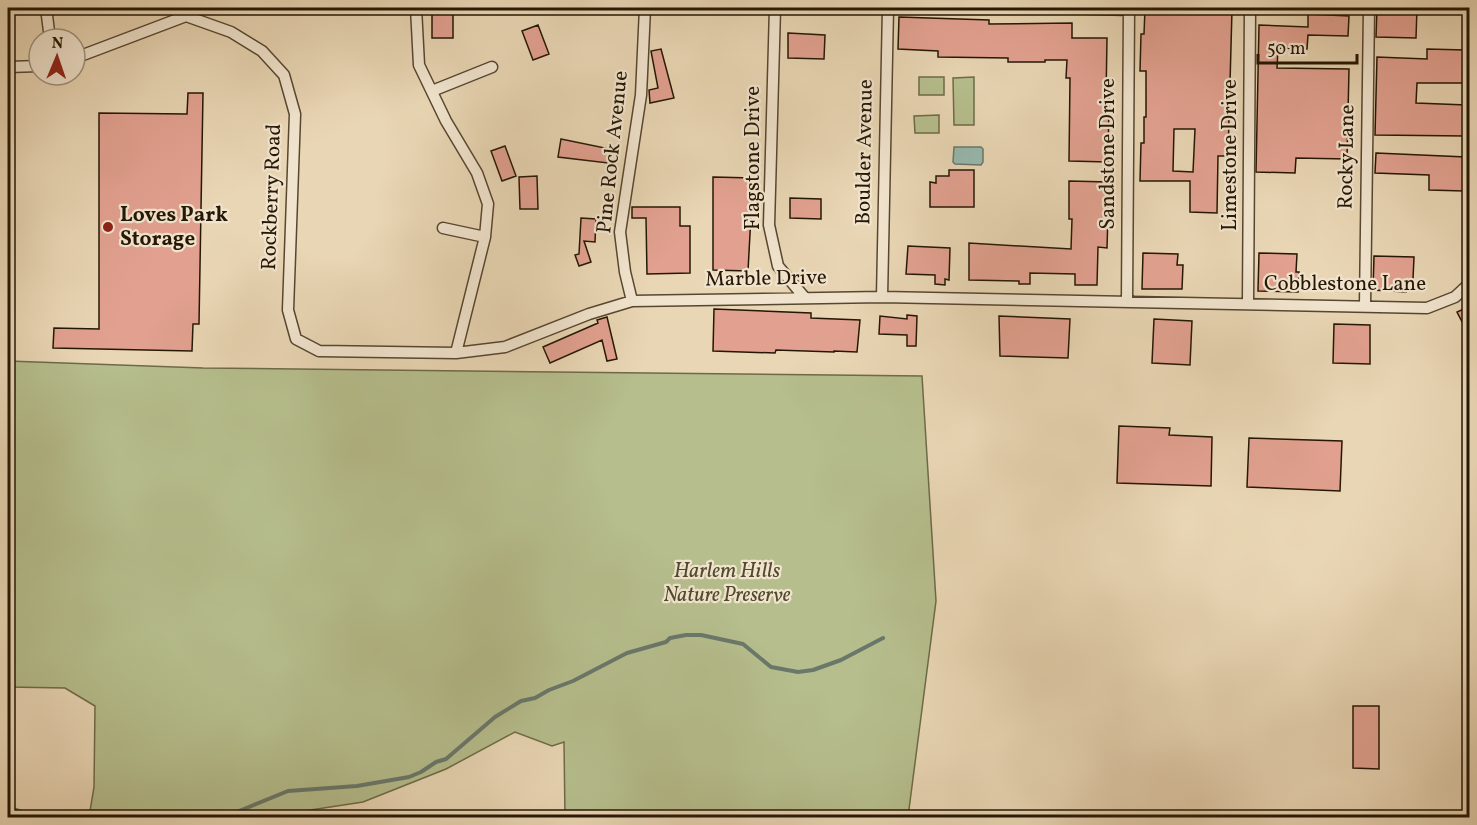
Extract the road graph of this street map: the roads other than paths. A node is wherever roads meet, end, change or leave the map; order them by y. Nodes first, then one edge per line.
1 (46, 8) edge
2 (416, 8) edge
3 (645, 8) edge
4 (775, 8) edge
5 (888, 8) edge
6 (1064, 8) edge
7 (1250, 8) edge
8 (1369, 8) edge
9 (1129, 9) edge
10 (184, 12) edge
11 (48, 27) edge
12 (87, 53) edge
13 (27, 66) edge
14 (8, 67) edge
15 (492, 67) dead end
16 (432, 91) junction
17 (443, 228) dead end
18 (485, 237) junction
19 (1470, 283) edge
20 (882, 297) junction
21 (805, 298) junction
22 (632, 301) junction
23 (1127, 302) junction
24 (1248, 303) junction
25 (1365, 306) junction
26 (296, 339) joint
27 (456, 353) junction

1 - 11 street
2 - 16 street
3 - 22 street, Pine Rock Avenue
4 - 21 street, Flagstone Drive
5 - 20 street, Boulder Avenue
6 - 9 street
7 - 24 street, Limestone Drive
8 - 25 street, Rocky Lane
9 - 23 street, Sandstone Drive
10 - 12 street, Rockberry Road
10 - 26 street, Rockberry Road
13 - 14 street
15 - 16 street
16 - 18 street
17 - 18 street
18 - 27 street
19 - 25 street, Cobblestone Lane
20 - 21 street, Marble Drive
20 - 23 street, Marble Drive
21 - 22 street, Marble Drive
22 - 27 street, Marble Drive
23 - 24 street, Marble Drive
24 - 25 street, Cobblestone Lane
26 - 27 street, Marble Drive

